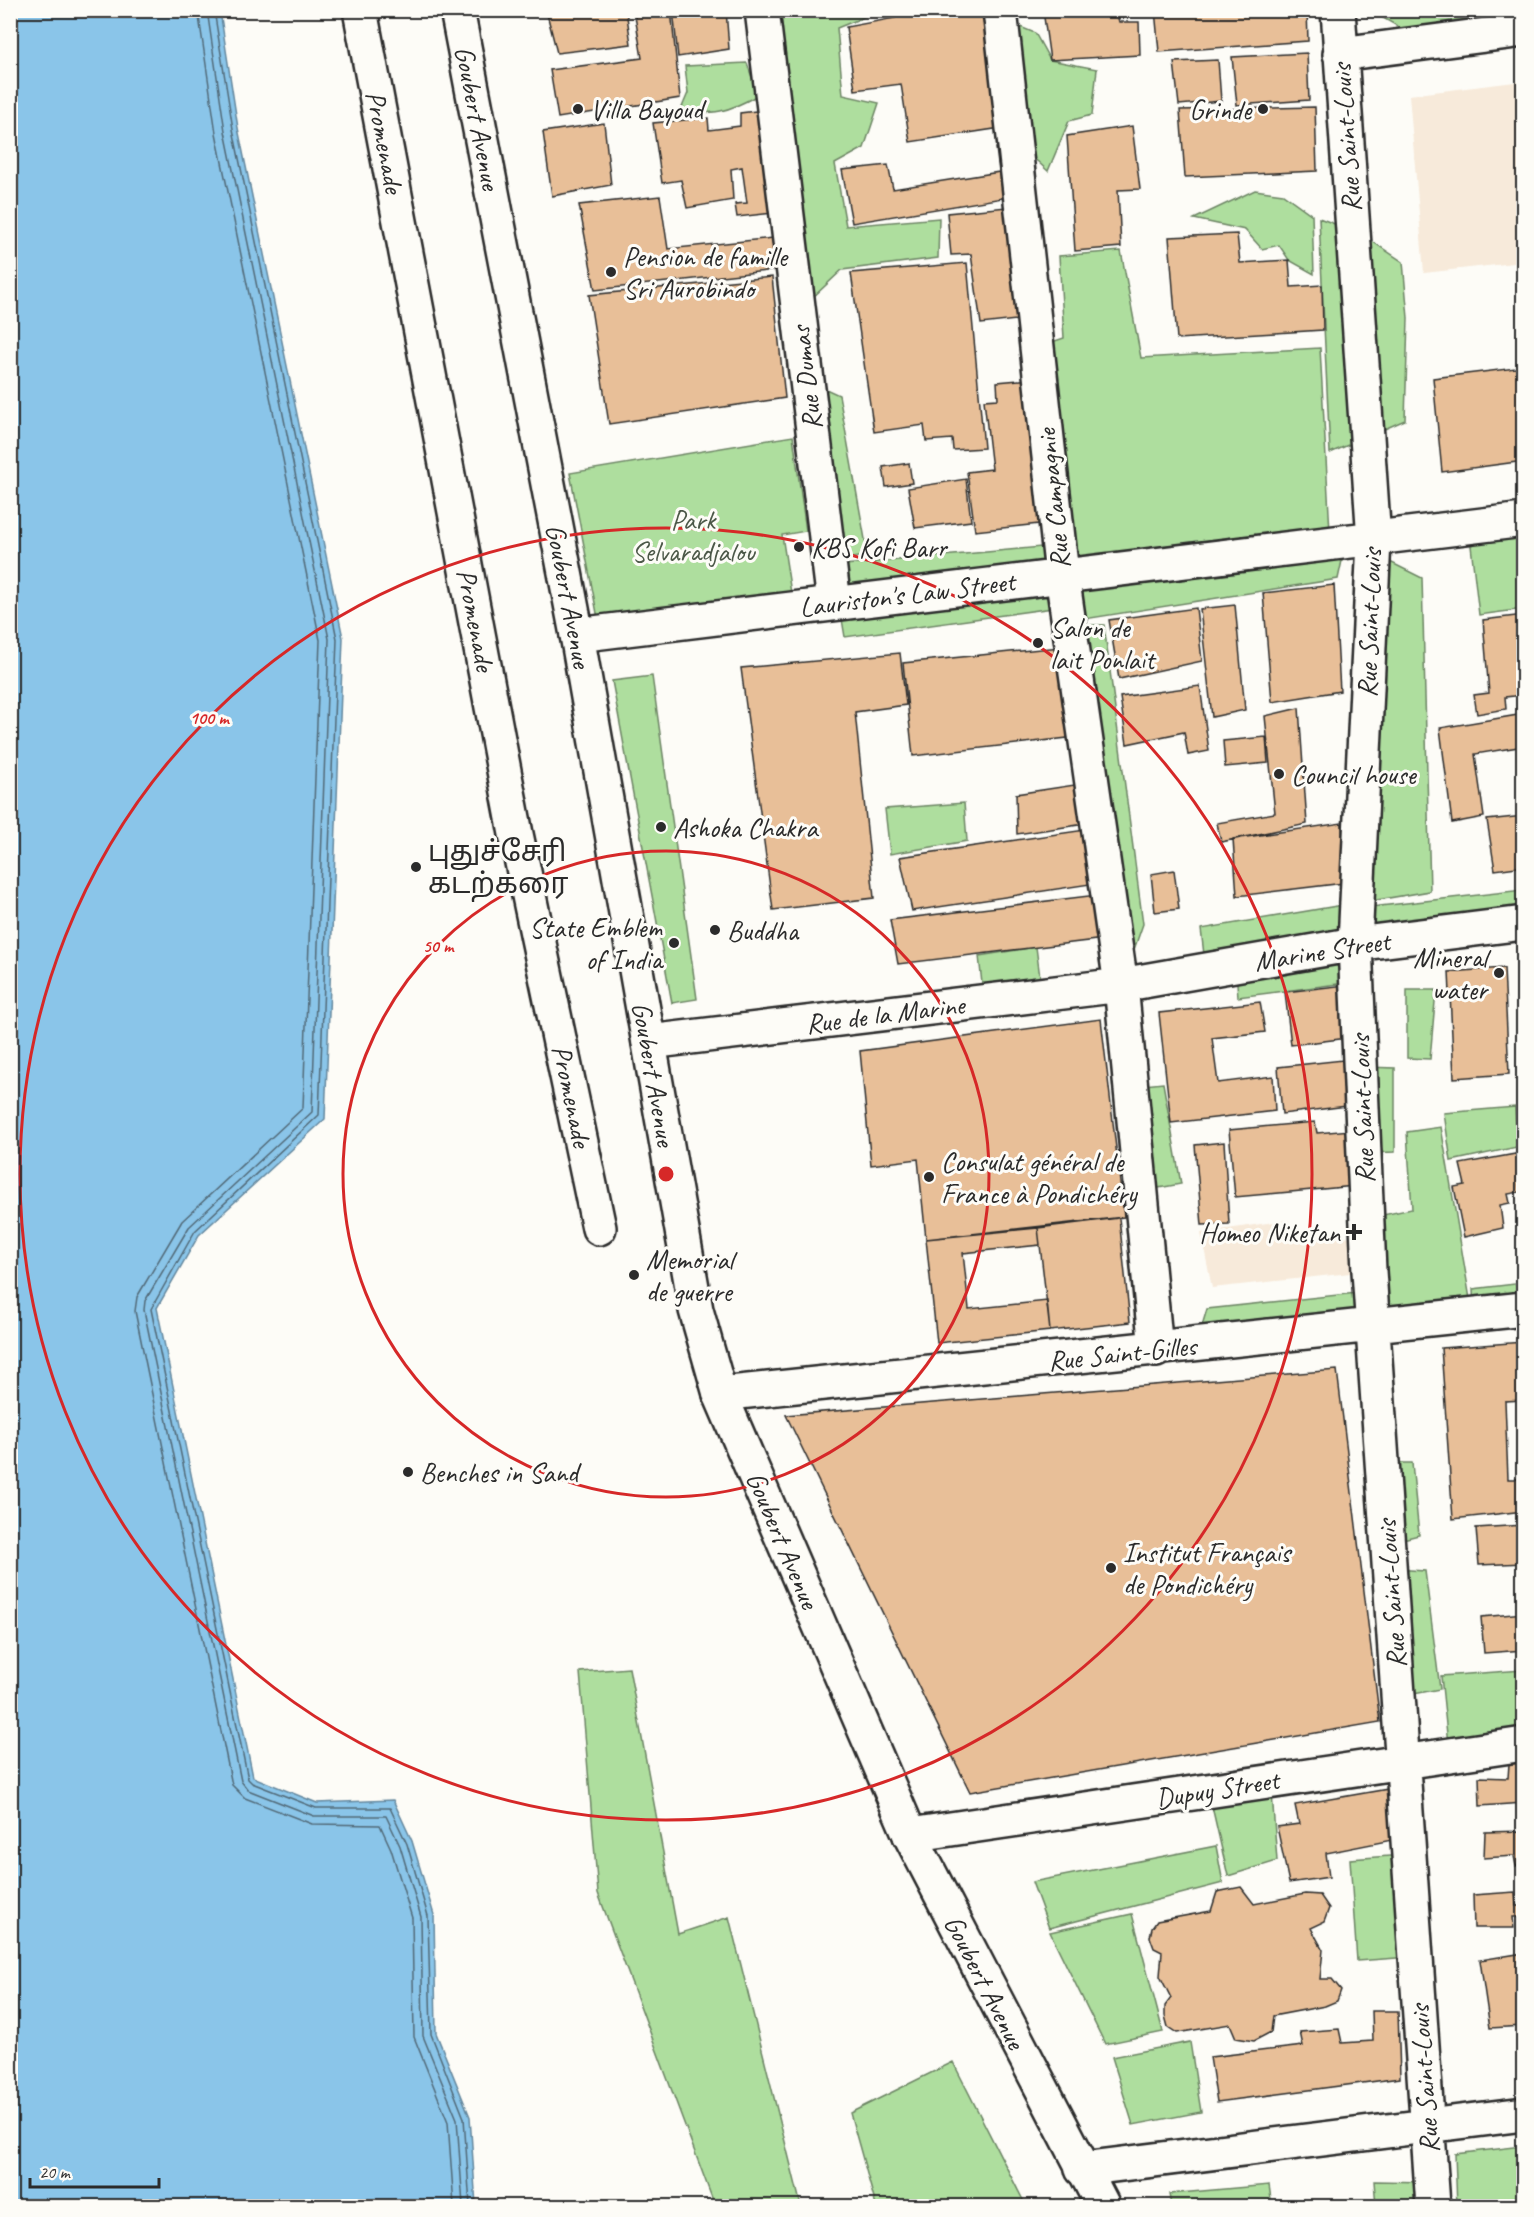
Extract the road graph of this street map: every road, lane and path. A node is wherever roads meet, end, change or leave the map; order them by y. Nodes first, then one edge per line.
1 (360, 10) edge
2 (457, 10) edge
3 (762, 10) edge
4 (1000, 10) edge
5 (1338, 10) edge
6 (1524, 30) edge
7 (1340, 54) junction
8 (1524, 520) edge
9 (1374, 540) junction
10 (1062, 575) junction
11 (834, 603) junction
12 (577, 635) junction
13 (1524, 922) edge
14 (1355, 944) junction
15 (1121, 985) junction
16 (649, 1042) junction
17 (599, 1228) dead end
18 (1524, 1309) edge
19 (1372, 1325) junction
20 (1156, 1350) junction
21 (720, 1394) junction
22 (1524, 1743) edge
23 (1403, 1762) junction
24 (910, 1835) junction
25 (1524, 2114) edge
26 (1427, 2125) junction
27 (1082, 2169) junction
28 (1103, 2206) edge
29 (1433, 2206) edge

1 - 17 street, Promenade
2 - 12 street, Goubert Avenue
3 - 11 street, Rue Dumas
4 - 10 street, Rue Campagnie
5 - 7 street, Rue Saint-Louis
6 - 7 street
7 - 9 street, Rue Saint-Louis
8 - 9 street, Lauriston's Law Street
9 - 10 street, Lauriston's Law Street
9 - 14 street, Rue Saint-Louis
10 - 11 street, Lauriston's Law Street
10 - 15 street, Rue Campagnie
11 - 12 street, Lauriston's Law Street
12 - 16 street, Goubert Avenue
13 - 14 street, Marine Street
14 - 15 street, Marine Street
14 - 19 street, Rue Saint-Louis
15 - 16 street, Rue de la Marine
15 - 20 street, Rue Campagnie
16 - 21 street, Goubert Avenue
18 - 19 street, Rue Saint-Gilles
19 - 20 street, Rue Saint-Gilles
19 - 23 street, Rue Saint-Louis
20 - 21 street, Rue Saint-Gilles
21 - 24 street, Goubert Avenue
22 - 23 street, Dupuy Street
23 - 24 street, Dupuy Street
23 - 26 street, Rue Saint-Louis
24 - 27 street, Goubert Avenue
25 - 26 street
26 - 27 street
26 - 29 street, Rue Saint-Louis
27 - 28 street, Goubert Avenue

